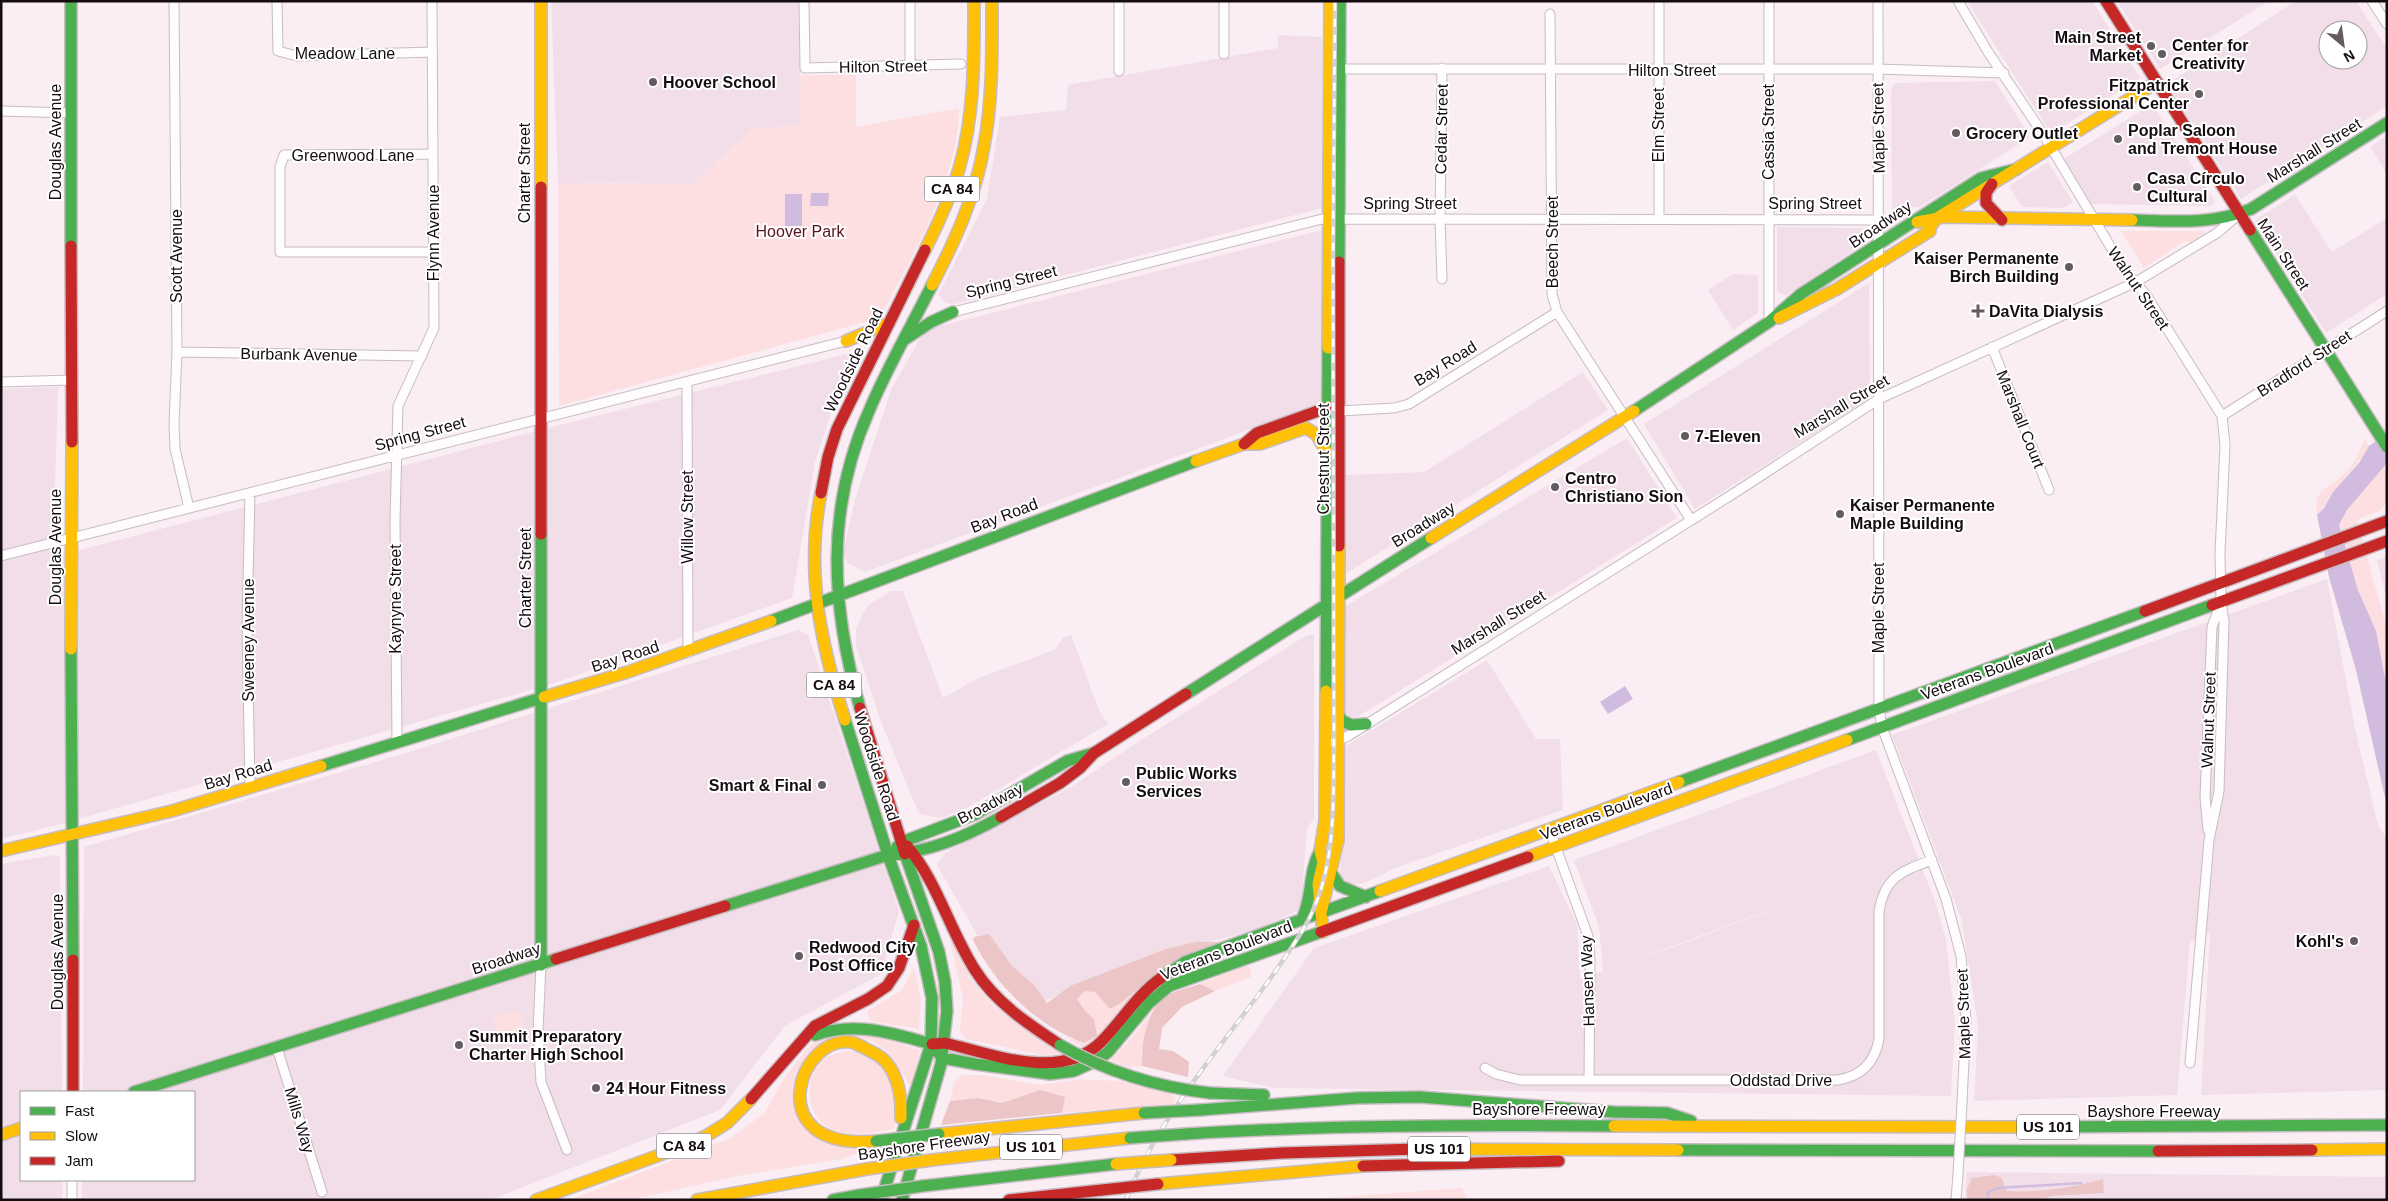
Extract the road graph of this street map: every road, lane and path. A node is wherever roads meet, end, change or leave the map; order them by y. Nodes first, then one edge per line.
1 (71, 1) edge
2 (174, 1) edge
3 (277, 1) edge
4 (432, 1) edge
5 (541, 1) edge
6 (804, 1) edge
7 (910, 1) edge
8 (974, 1) edge
9 (992, 1) edge
10 (1119, 1) edge
11 (1224, 1) edge
12 (1330, 1) edge
13 (1340, 1) edge
14 (1659, 1) edge
15 (1769, 1) edge
16 (1878, 1) edge
17 (1958, 1) edge
18 (2106, 1) edge
19 (2372, 1) edge
20 (1550, 14) dead end
21 (2387, 24) edge
22 (432, 52) junction
23 (1224, 54) dead end
24 (961, 64) dead end
25 (910, 65) junction
26 (1442, 68) junction
27 (1340, 69) junction
28 (1658, 69) junction
29 (1877, 69) junction
30 (1551, 70) junction
31 (1768, 70) junction
32 (1119, 72) dead end
33 (2004, 73) junction
34 (2156, 82) junction
35 (1, 111) edge
36 (71, 113) junction
37 (2387, 123) edge
38 (2050, 148) junction
39 (433, 154) junction
40 (2017, 169) junction
41 (1992, 184) junction
42 (2239, 214) junction
43 (1937, 218) junction
44 (1551, 219) junction
45 (1659, 219) junction
46 (1768, 219) junction
47 (1960, 219) junction
48 (2094, 219) junction
49 (1334, 220) junction
50 (1440, 220) junction
51 (1878, 220) junction
52 (2002, 220) junction
53 (1908, 226) junction
54 (1924, 235) junction
55 (1878, 246) junction
56 (433, 252) junction
57 (1878, 264) junction
58 (1442, 280) dead end
59 (2136, 282) junction
60 (931, 288) junction
61 (2387, 311) edge
62 (953, 312) junction
63 (1557, 312) junction
64 (1769, 322) junction
65 (889, 323) junction
66 (846, 341) junction
67 (902, 341) junction
68 (1992, 347) junction
69 (2326, 348) junction
70 (177, 352) junction
71 (422, 356) junction
72 (869, 362) junction
73 (72, 380) junction
74 (1, 382) edge
75 (687, 382) junction
76 (1878, 399) junction
77 (1334, 409) junction
78 (2222, 416) junction
79 (1625, 417) junction
80 (540, 419) junction
81 (1244, 444) junction
82 (2387, 447) edge
83 (1326, 452) junction
84 (396, 457) junction
85 (2049, 490) dead end
86 (250, 492) junction
87 (190, 508) junction
88 (2387, 512) edge
89 (1691, 520) junction
90 (2387, 521) edge
91 (2368, 528) junction
92 (72, 539) junction
93 (2383, 544) edge
94 (1, 556) edge
95 (2221, 584) junction
96 (837, 597) junction
97 (1338, 598) junction
98 (2221, 602) junction
99 (816, 604) junction
100 (1327, 605) junction
101 (688, 652) junction
102 (541, 699) junction
103 (1879, 709) junction
104 (1339, 715) junction
105 (1366, 724) junction
106 (1882, 727) junction
107 (1339, 741) junction
108 (397, 742) junction
109 (1326, 744) junction
110 (1775, 746) junction
111 (1094, 754) junction
112 (1759, 773) junction
113 (250, 788) junction
114 (1549, 828) junction
115 (72, 835) junction
116 (2209, 840) junction
117 (902, 842) junction
118 (1556, 847) junction
119 (1, 851) edge
120 (1320, 852) junction
121 (909, 854) junction
122 (888, 855) junction
123 (1932, 860) junction
124 (1332, 874) junction
125 (1366, 897) junction
126 (1321, 914) junction
127 (1302, 919) junction
128 (914, 925) junction
129 (1323, 932) junction
130 (541, 964) junction
131 (800, 1042) junction
132 (945, 1043) junction
133 (931, 1044) junction
134 (278, 1048) junction
135 (943, 1058) junction
136 (2190, 1063) dead end
137 (1484, 1068) dead end
138 (1589, 1080) junction
139 (73, 1091) edge
140 (137, 1091) edge
141 (1357, 1098) junction
142 (2387, 1125) edge
143 (1709, 1126) junction
144 (924, 1127) junction
145 (20, 1128) edge
146 (1, 1135) edge
147 (898, 1144) junction
148 (2387, 1149) edge
149 (567, 1150) dead end
150 (1709, 1150) junction
151 (72, 1181) edge
152 (322, 1192) dead end
153 (1101, 1193) junction
154 (72, 1200) edge
155 (536, 1200) edge
156 (697, 1200) edge
157 (833, 1200) edge
158 (881, 1200) edge
159 (902, 1200) edge
160 (909, 1200) edge
161 (1009, 1200) edge
162 (1072, 1200) edge
163 (1956, 1200) edge

1 - 36 main road, Douglas Avenue
2 - 70 street, Scott Avenue
3 - 22 street, Meadow Lane
4 - 22 street, Flynn Avenue
5 - 80 main road, Charter Street
6 - 25 street, Hilton Street
7 - 25 street
8 - 65 main road, Woodside Road / CA 84
9 - 60 main road, Woodside Road / CA 84
10 - 32 street
11 - 23 street
12 - 49 main road, Chestnut Street
13 - 27 main road, Chestnut Street
14 - 28 street, Elm Street
15 - 31 street, Cassia Street
16 - 29 street, Maple Street
17 - 33 street, Walnut Street
18 - 34 main road, Main Street
19 - 21 street
20 - 30 street, Beech Street
22 - 39 street, Flynn Avenue
24 - 25 street, Hilton Street
26 - 27 street, Hilton Street
26 - 30 street, Hilton Street
26 - 50 street, Cedar Street
27 - 49 main road, Chestnut Street
28 - 30 street, Hilton Street
28 - 31 street, Hilton Street
28 - 45 street, Elm Street
29 - 31 street, Hilton Street
29 - 33 street, Hilton Street
29 - 51 street, Maple Street
30 - 44 street, Beech Street
31 - 46 street, Cassia Street
33 - 38 street, Walnut Street
34 - 38 main road, Broadway
34 - 42 main road, Main Street
35 - 36 street
36 - 73 main road, Douglas Avenue
37 - 42 main road, Marshall Street
38 - 40 main road, Broadway
38 - 48 street, Walnut Street
39 - 56 street, Flynn Avenue
39 - 56 street, Greenwood Lane
40 - 41 main road, Broadway
40 - 53 main road, Broadway
41 - 43 main road, Broadway
41 - 52 main road
42 - 48 main road
42 - 59 street, Marshall Street
42 - 69 main road, Main Street
43 - 47 main road
43 - 53 main road
43 - 54 main road, Broadway
44 - 45 street, Spring Street
44 - 50 street, Spring Street
44 - 63 street, Beech Street
45 - 46 street, Spring Street
46 - 51 street, Spring Street
46 - 64 street, Cassia Street
47 - 52 main road
47 - 54 main road
48 - 52 main road
48 - 59 street, Walnut Street
49 - 50 street, Spring Street
49 - 62 street, Spring Street
49 - 77 main road, Chestnut Street
50 - 58 street, Cedar Street
51 - 55 street, Maple Street
53 - 55 main road, Broadway
54 - 57 main road, Broadway
55 - 57 street, Maple Street
55 - 64 main road, Broadway
56 - 71 street, Flynn Avenue
57 - 64 main road, Broadway
57 - 76 street, Maple Street
59 - 68 street, Marshall Street
59 - 78 street, Walnut Street
60 - 62 main road
60 - 67 main road, Woodside Road / CA 84
61 - 69 street, Bradford Street
62 - 67 main road
63 - 77 street, Bay Road
63 - 79 street, Beech Street
64 - 79 main road, Broadway
65 - 66 main road
65 - 72 main road, Woodside Road / CA 84
66 - 72 main road
66 - 75 street, Spring Street
67 - 96 main road, Woodside Road / CA 84
68 - 76 street, Marshall Street
68 - 85 street, Marshall Court
69 - 78 street, Bradford Street
69 - 82 main road, Main Street
70 - 71 street, Burbank Avenue
70 - 87 street, Scott Avenue
71 - 84 street, Flynn Avenue
72 - 99 main road, Woodside Road / CA 84
73 - 74 street
73 - 92 main road, Douglas Avenue
75 - 80 street, Spring Street
75 - 101 street, Willow Street
76 - 89 street, Marshall Street
76 - 103 street, Maple Street
77 - 81 main road, Bay Road
77 - 83 main road, Chestnut Street
77 - 97 main road, Chestnut Street
78 - 95 street, Walnut Street
79 - 89 street, Beech Street
79 - 97 main road, Broadway
80 - 84 street, Spring Street
80 - 102 main road, Charter Street
81 - 83 main road, Bay Road
81 - 96 main road, Bay Road
83 - 100 main road, Chestnut Street
84 - 86 street, Spring Street
84 - 108 street, Kaynyne Street
86 - 87 street, Spring Street
86 - 113 street, Sweeney Avenue
87 - 92 street, Spring Street
88 - 91 main road
89 - 105 street, Marshall Street
90 - 91 main road, Veterans Boulevard
91 - 95 main road, Veterans Boulevard
92 - 94 street, Spring Street
92 - 115 main road, Douglas Avenue
93 - 98 main road, Veterans Boulevard
95 - 98 street, Walnut Street
95 - 103 main road, Veterans Boulevard
96 - 99 main road, Bay Road
96 - 117 main road, Woodside Road / CA 84
97 - 100 main road, Broadway
97 - 104 main road, Chestnut Street
98 - 106 main road, Veterans Boulevard
98 - 116 street, Walnut Street
98 - 116 street, Walnut Street
99 - 101 main road, Bay Road
99 - 122 main road, Woodside Road / CA 84
100 - 109 main road, Chestnut Street
100 - 111 main road, Broadway
101 - 102 main road, Bay Road
102 - 108 main road, Bay Road
102 - 130 main road, Charter Street
103 - 106 street, Maple Street
103 - 110 main road, Veterans Boulevard
104 - 105 main road
104 - 107 main road, Chestnut Street
105 - 107 street, Marshall Street
106 - 112 main road, Veterans Boulevard
106 - 123 street, Maple Street
107 - 109 street, Marshall Street
107 - 124 main road, Chestnut Street
108 - 113 main road, Bay Road
109 - 120 main road, Chestnut Street
110 - 112 main road
110 - 114 main road, Veterans Boulevard
111 - 117 main road, Broadway
111 - 121 main road, Broadway
112 - 118 main road, Veterans Boulevard
113 - 115 main road, Bay Road
114 - 118 street, Hansen Way
114 - 125 main road, Veterans Boulevard
115 - 119 main road, Bay Road
115 - 139 main road, Douglas Avenue
116 - 136 street, Walnut Street
117 - 121 main road
117 - 122 main road, Broadway
118 - 129 main road, Veterans Boulevard
118 - 138 street, Hansen Way
120 - 126 main road, Chestnut Street
120 - 127 main road
121 - 122 main road, Broadway
121 - 132 main road
121 - 141 main road, bridge
122 - 128 main road, Woodside Road / CA 84
122 - 130 main road, Broadway
123 - 138 street, Oddstad Drive
123 - 163 street, Maple Street, bridge
124 - 125 main road
124 - 126 main road, Chestnut Street
125 - 126 main road, Veterans Boulevard
126 - 127 main road, Veterans Boulevard
126 - 129 main road, Chestnut Street
127 - 132 main road, Veterans Boulevard
128 - 131 main road
128 - 133 main road, Woodside Road
129 - 135 main road, Veterans Boulevard
130 - 134 main road, Broadway
130 - 149 street, Charter Street
131 - 133 main road
131 - 155 main road, CA 84
132 - 133 main road, Veterans Boulevard
132 - 135 main road
133 - 135 main road
133 - 147 main road, Woodside Road
134 - 140 main road, Broadway
134 - 152 street, Mills Way
135 - 144 main road
137 - 138 street, Oddstad Drive
141 - 143 main road
141 - 147 main road, bridge
142 - 143 main road, Bayshore Freeway / US 101
143 - 156 main road, Bayshore Freeway / US 101, bridge
144 - 159 main road
144 - 160 main road
145 - 146 main road
147 - 158 main road, Woodside Road
148 - 150 main road, US 101
150 - 153 main road, bridge
150 - 157 main road, US 101, bridge
151 - 154 street
153 - 161 main road
153 - 162 main road

